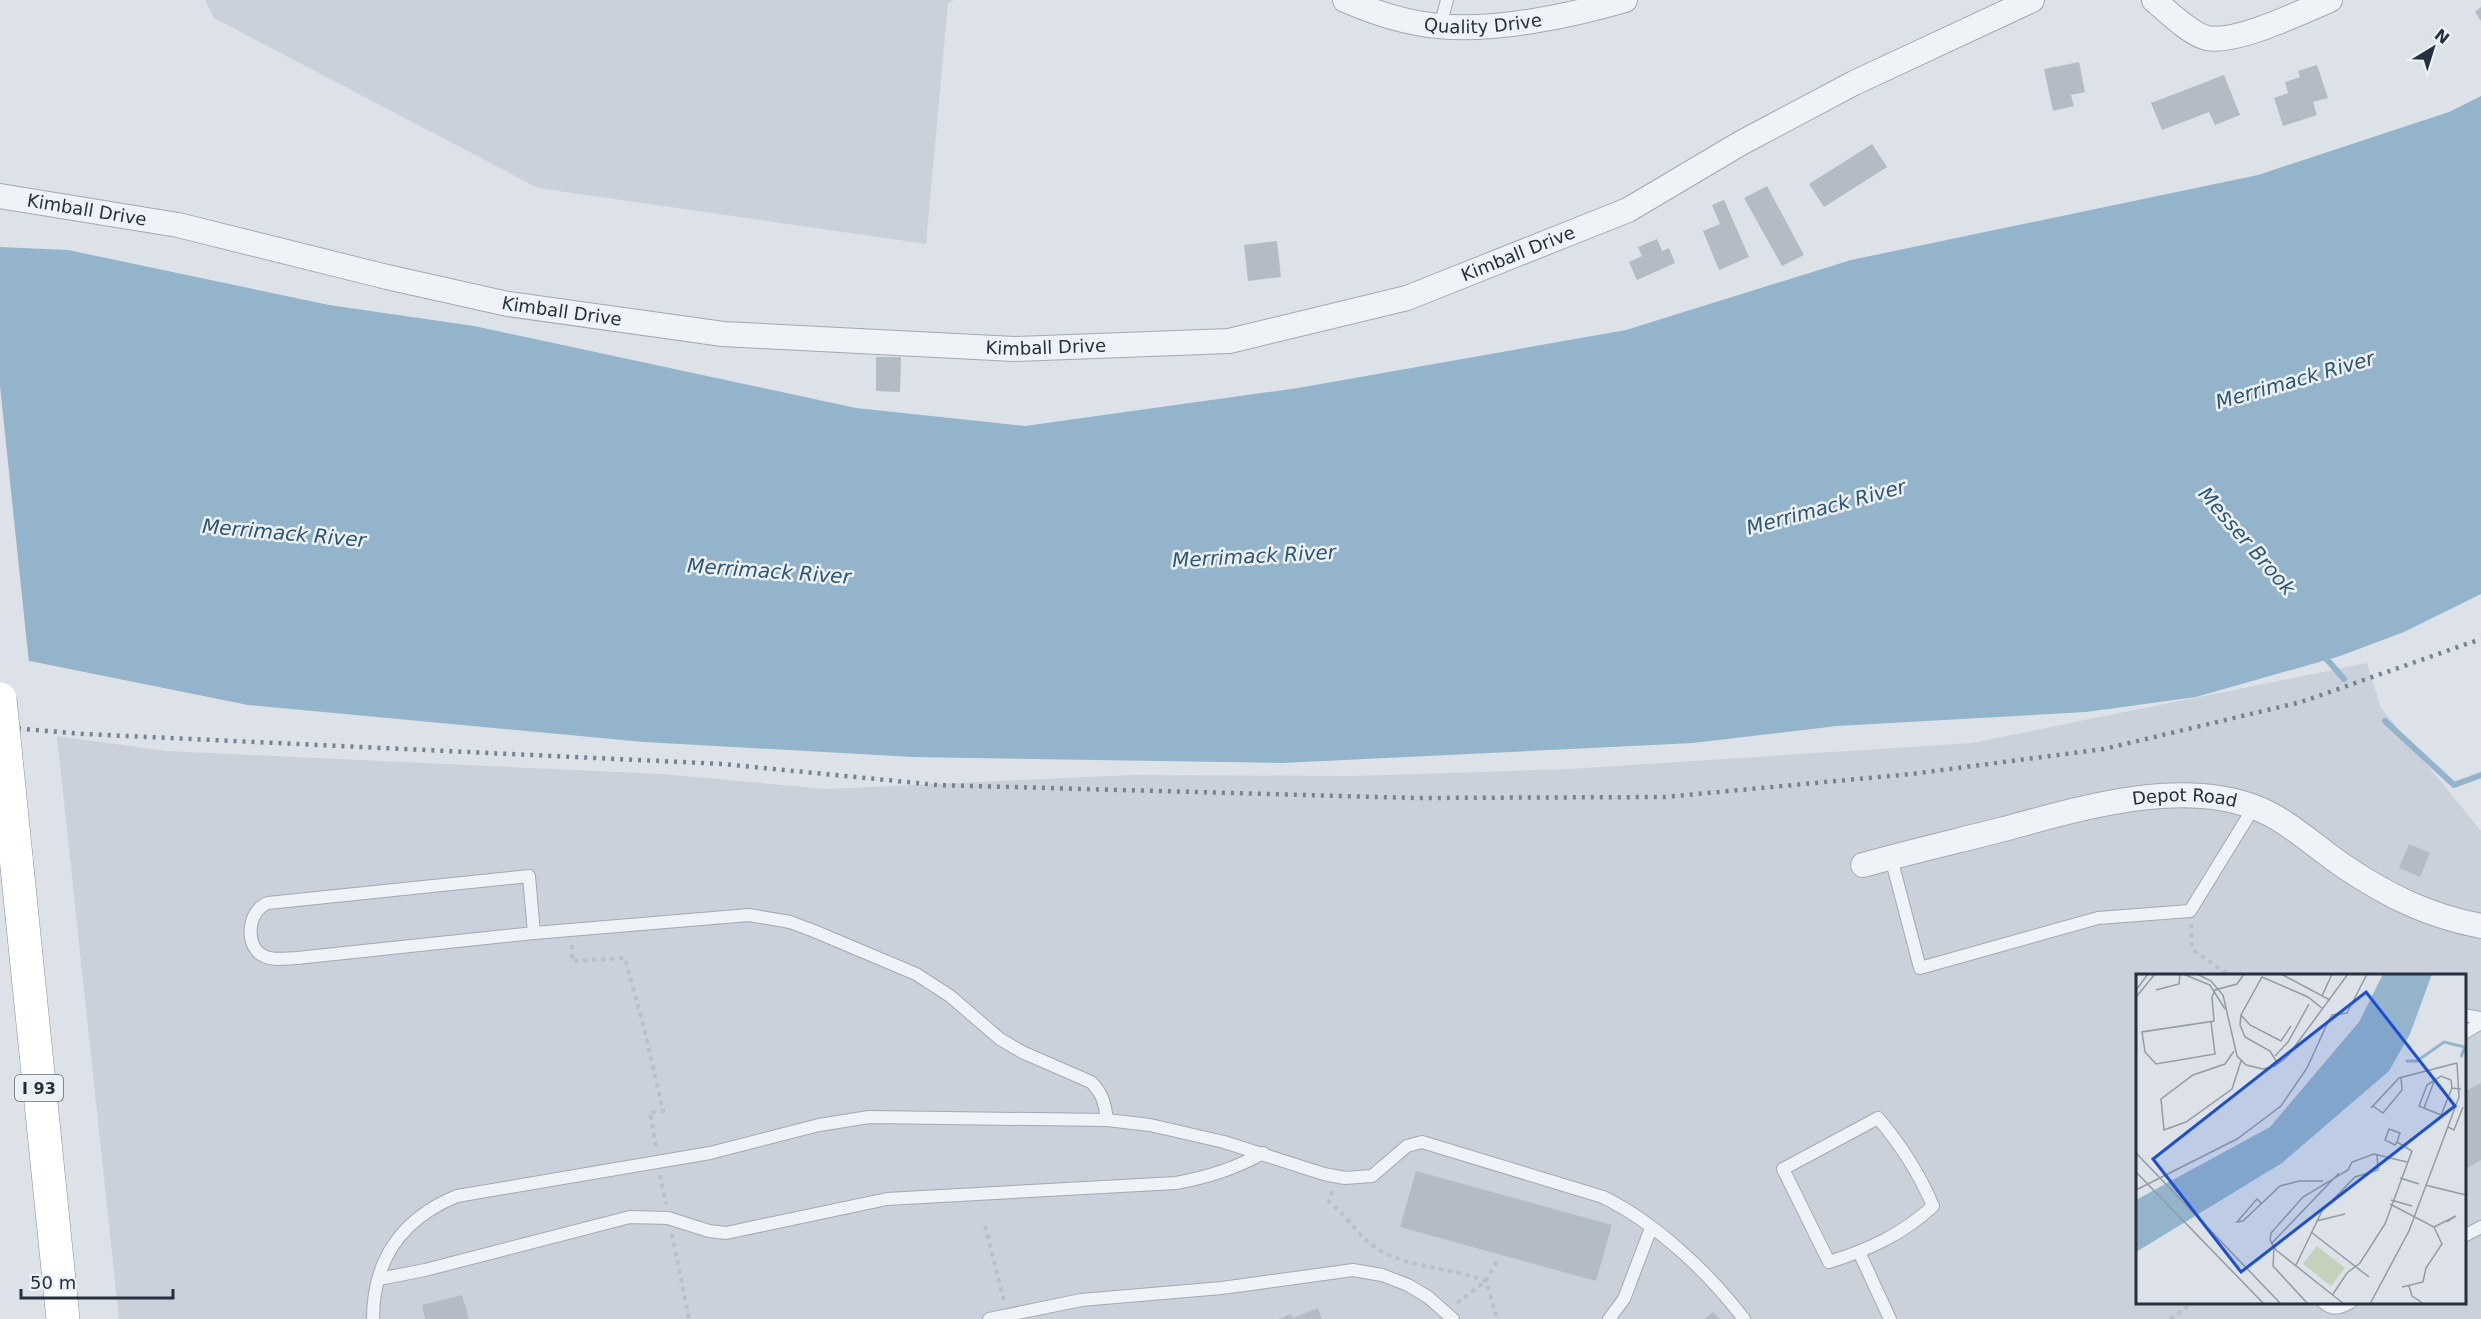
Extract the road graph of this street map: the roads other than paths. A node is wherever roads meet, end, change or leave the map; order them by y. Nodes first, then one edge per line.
1 (1345, 0) edge
2 (1447, 0) edge
3 (1625, 0) edge
4 (2032, 0) edge
5 (2154, 0) edge
6 (2330, 0) edge
7 (1440, 27) junction
8 (0, 196) edge
9 (0, 699) edge
10 (2254, 807) junction
11 (1891, 858) junction
12 (1863, 865) dead end
13 (2481, 926) edge
14 (534, 933) junction
15 (2466, 1015) edge
16 (2481, 1018) edge
17 (2481, 1023) edge
18 (2466, 1032) edge
19 (1107, 1120) junction
20 (1263, 1153) junction
21 (2481, 1227) edge
22 (1651, 1228) junction
23 (2466, 1235) edge
24 (1859, 1252) junction
25 (379, 1279) junction
26 (2325, 1304) edge
27 (2347, 1304) edge
28 (1450, 1316) edge
29 (63, 1319) edge
30 (373, 1319) edge
31 (989, 1319) edge
32 (1609, 1319) edge
33 (1744, 1319) edge
34 (1890, 1319) edge

1 - 7 street, Quality Drive
2 - 7 lane
3 - 7 street, Quality Drive
4 - 8 street, Kimball Drive
5 - 6 street
9 - 29 highway, I 93, bridge
10 - 11 street, Depot Road
10 - 11 lane
10 - 13 street, Depot Road
11 - 12 street, Depot Road
14 - 14 lane
14 - 19 lane
15 - 16 lane
17 - 18 lane
19 - 20 lane
19 - 25 lane
20 - 22 lane
20 - 25 lane
21 - 23 lane
22 - 32 lane
22 - 33 lane
24 - 24 lane
24 - 34 lane
25 - 30 lane
26 - 27 lane
28 - 31 lane

